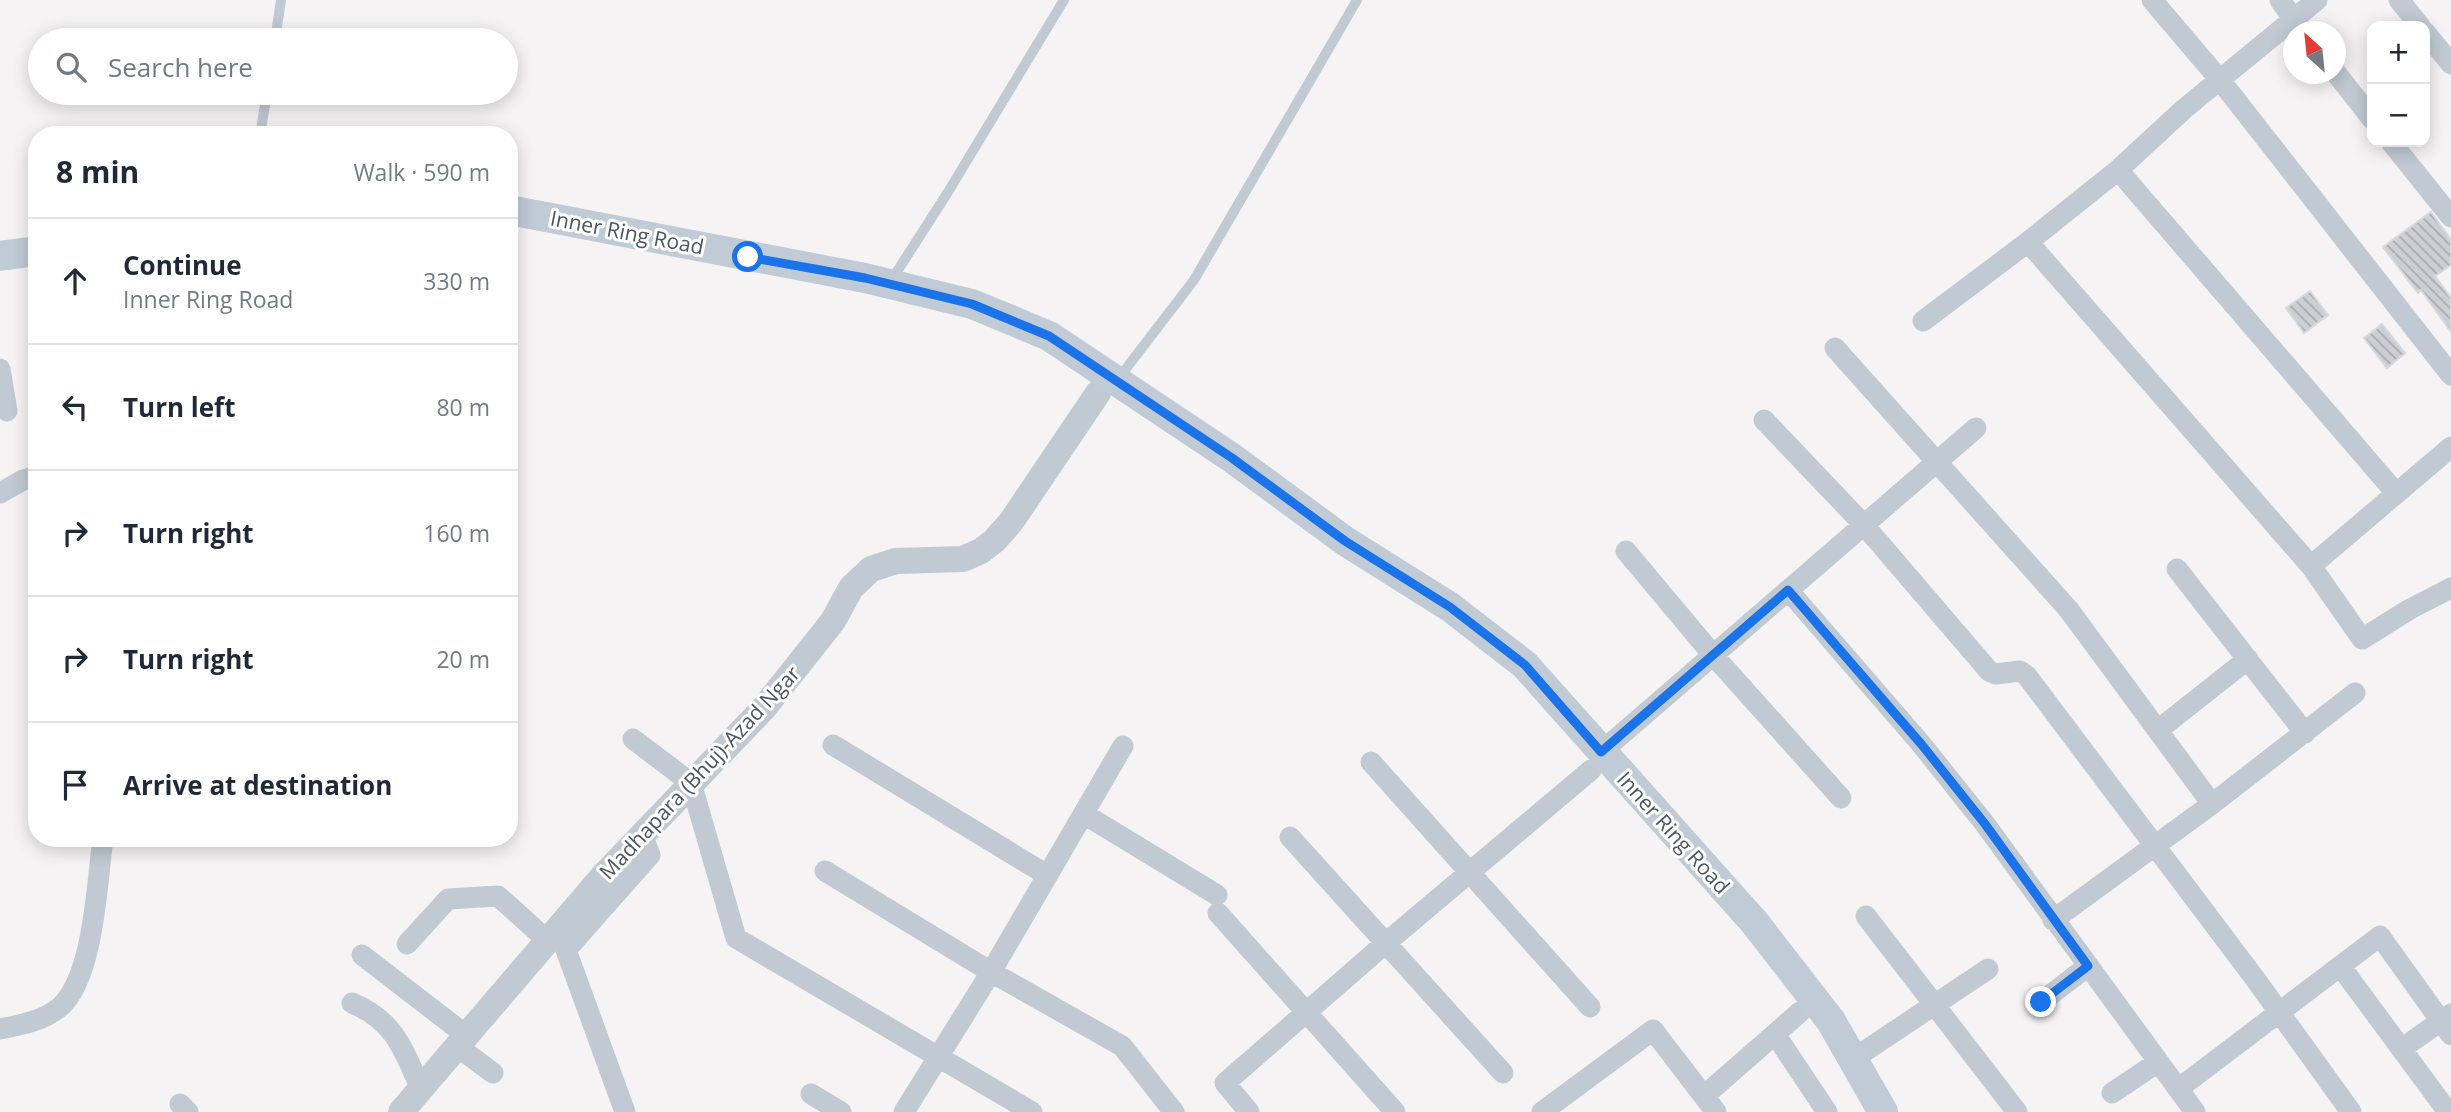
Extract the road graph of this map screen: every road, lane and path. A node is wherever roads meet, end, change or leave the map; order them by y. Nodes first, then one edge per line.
1 (281, 0) edge
2 (1064, 0) edge
3 (1357, 0) edge
4 (2152, 0) edge
5 (2280, 0) edge
6 (2317, 0) edge
7 (2399, 0) edge
8 (2295, 21) edge
9 (2302, 21) edge
10 (2416, 21) edge
11 (277, 28) edge
12 (2283, 36) edge
13 (2430, 38) edge
14 (2451, 64) edge
15 (2220, 80) junction
16 (2345, 84) edge
17 (265, 105) edge
18 (2367, 113) edge
19 (262, 126) edge
20 (2395, 147) edge
21 (2118, 170) junction
22 (518, 212) edge
23 (2451, 217) edge
24 (28, 232) edge
25 (518, 232) edge
26 (0, 236) edge
27 (2028, 242) junction
28 (28, 252) edge
29 (0, 256) edge
30 (889, 284) junction
31 (1923, 321) dead end
32 (1835, 348) dead end
33 (0, 369) edge
34 (2451, 375) edge
35 (1107, 387) junction
36 (7, 411) dead end
37 (1764, 420) dead end
38 (1976, 428) dead end
39 (2451, 447) edge
40 (1937, 462) junction
41 (28, 479) edge
42 (0, 493) edge
43 (2396, 493) junction
44 (1864, 525) junction
45 (1626, 551) dead end
46 (2311, 566) junction
47 (2178, 569) dead end
48 (2451, 588) edge
49 (1788, 590) junction
50 (1713, 656) junction
51 (2248, 659) junction
52 (2356, 693) dead end
53 (2158, 730) junction
54 (2305, 733) junction
55 (633, 739) dead end
56 (833, 745) dead end
57 (1123, 746) dead end
58 (1596, 761) junction
59 (1371, 762) dead end
60 (691, 783) junction
61 (1841, 798) dead end
62 (2212, 804) junction
63 (1084, 814) junction
64 (642, 835) junction
65 (1290, 837) dead end
66 (2155, 846) junction
67 (102, 847) edge
68 (825, 871) dead end
69 (1469, 874) junction
70 (1048, 875) junction
71 (1867, 916) dead end
72 (2053, 920) junction
73 (548, 941) junction
74 (1387, 942) junction
75 (407, 944) dead end
76 (362, 956) dead end
77 (2088, 966) junction
78 (2341, 967) junction
79 (1988, 969) dead end
80 (991, 972) junction
81 (2041, 1002) dead end
82 (352, 1003) dead end
83 (1936, 1004) junction
84 (1590, 1007) dead end
85 (1307, 1011) junction
86 (1800, 1012) junction
87 (2280, 1014) junction
88 (2448, 1023) edge
89 (0, 1029) edge
90 (1775, 1034) junction
91 (462, 1042) junction
92 (2401, 1049) junction
93 (937, 1058) junction
94 (1853, 1059) junction
95 (2158, 1062) junction
96 (493, 1073) dead end
97 (1503, 1073) dead end
98 (2178, 1089) junction
99 (2112, 1093) dead end
100 (811, 1094) dead end
101 (1710, 1104) edge
102 (410, 1105) edge
103 (1817, 1108) edge
104 (1551, 1109) edge
105 (625, 1112) edge
106 (841, 1112) edge
107 (904, 1112) edge
108 (1032, 1112) edge
109 (1174, 1112) edge
110 (1249, 1112) edge
111 (1395, 1112) edge
112 (1860, 1112) edge
113 (1883, 1112) edge
114 (2017, 1112) edge
115 (2195, 1112) edge
116 (2351, 1112) edge
117 (2448, 1112) edge

1 - 11 lane
2 - 30 lane
3 - 35 lane
4 - 15 street
5 - 8 street
6 - 9 street
7 - 10 street
12 - 15 street
13 - 14 street
15 - 21 street
15 - 34 street
16 - 18 street
17 - 19 lane
20 - 23 street
21 - 27 street
21 - 43 street
22 - 30 main road, Inner Ring Road
24 - 26 main road
25 - 35 main road, Inner Ring Road
27 - 31 street
27 - 46 street
28 - 29 main road
30 - 35 main road, Inner Ring Road
32 - 40 street
33 - 36 street
35 - 58 main road, Inner Ring Road
35 - 60 street, Madhapara (Bhuj)-Azad Ngar
37 - 44 street
38 - 40 street
39 - 43 street
40 - 44 street
40 - 53 street
41 - 42 street
43 - 46 street
44 - 49 street
44 - 66 street
45 - 50 street
46 - 48 street
47 - 51 street
49 - 50 street
49 - 72 street
50 - 58 street
50 - 61 street
51 - 53 street
51 - 54 street
52 - 54 street
53 - 62 street
54 - 62 street
55 - 60 street
56 - 70 street
57 - 63 street
58 - 69 street
58 - 86 main road, Inner Ring Road
58 - 94 main road, Inner Ring Road
59 - 69 street
60 - 64 street, Madhapara (Bhuj)-Azad Ngar
60 - 93 street
62 - 66 street
63 - 70 street
63 - 85 street
64 - 73 street, Madhapara (Bhuj)-Azad Ngar
64 - 105 street
65 - 74 street
66 - 72 street
66 - 87 street
67 - 89 street
68 - 80 street
69 - 74 street
69 - 84 street
70 - 80 street
71 - 83 street
72 - 77 street
73 - 75 street
73 - 91 street, Madhapara (Bhuj)-Azad Ngar
74 - 85 street
74 - 97 street
76 - 91 street
77 - 81 street
77 - 95 street
78 - 87 street
78 - 88 street
78 - 92 street
79 - 83 street
80 - 93 street
80 - 109 street
82 - 102 street
83 - 94 street
83 - 114 street
85 - 110 street
85 - 111 street
86 - 90 street
86 - 112 main road, Inner Ring Road
87 - 98 street
87 - 116 street
88 - 92 street
90 - 101 street
90 - 103 street
91 - 96 street
91 - 102 street, Madhapara (Bhuj)-Azad Ngar
92 - 117 street
93 - 107 street
93 - 108 street
94 - 113 main road, Inner Ring Road
95 - 98 street
95 - 99 street
98 - 115 street
100 - 106 street
101 - 104 street

